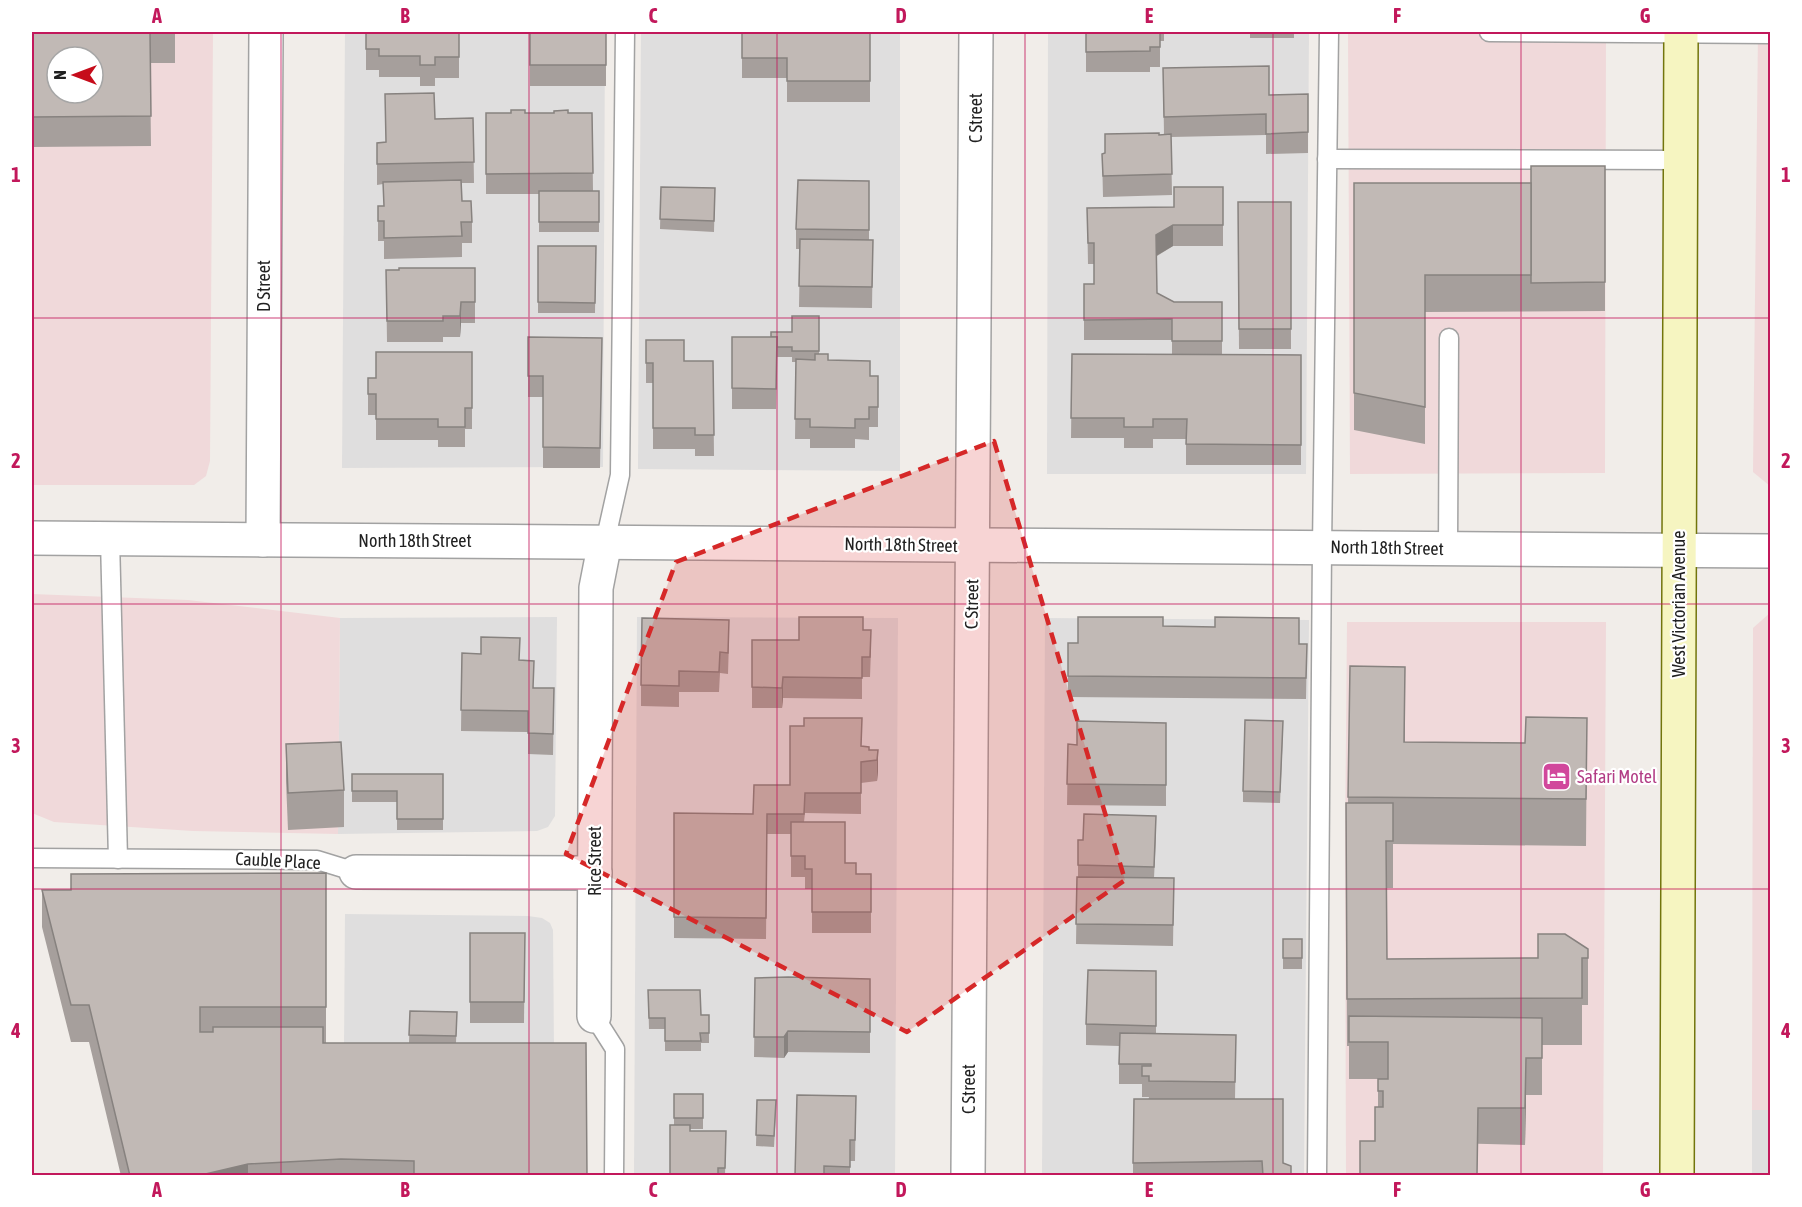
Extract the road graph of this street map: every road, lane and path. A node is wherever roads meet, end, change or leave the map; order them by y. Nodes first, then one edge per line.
1 (266, 32) edge
2 (625, 32) edge
3 (976, 32) edge
4 (1329, 32) edge
5 (1489, 32) edge
6 (1542, 32) edge
7 (1681, 32) edge
8 (1770, 34) edge
9 (1327, 159) junction
10 (1680, 160) junction
11 (1449, 338) dead end
12 (32, 538) edge
13 (110, 539) junction
14 (263, 540) junction
15 (605, 542) junction
16 (973, 546) junction
17 (1322, 547) junction
18 (1448, 548) junction
19 (1680, 550) junction
20 (1770, 551) edge
21 (32, 858) edge
22 (118, 859) junction
23 (356, 872) joint
24 (595, 873) junction
25 (594, 1016) joint
26 (614, 1176) edge
27 (968, 1176) edge
28 (1317, 1176) edge
29 (1677, 1176) edge

1 - 14 street, D Street
2 - 15 lane
3 - 16 street, C Street
4 - 9 lane
5 - 6 lane
6 - 7 lane
7 - 8 lane
7 - 10 main road, West Victorian Avenue
9 - 10 lane
9 - 17 lane
10 - 19 main road, West Victorian Avenue
11 - 18 lane
12 - 13 street, North 18th Street
13 - 14 street, North 18th Street
13 - 22 lane
14 - 15 street, North 18th Street
15 - 16 street, North 18th Street
15 - 24 street, Rice Street
16 - 17 street, North 18th Street
16 - 27 street, C Street
17 - 18 street, North 18th Street
17 - 28 lane
18 - 19 street, North 18th Street
19 - 20 street, North 18th Street
19 - 29 main road, West Victorian Avenue
21 - 22 lane, Cauble Place
22 - 23 lane, Cauble Place
23 - 24 street, Cauble Place
24 - 25 street, Rice Street
25 - 26 lane, Rice Street

